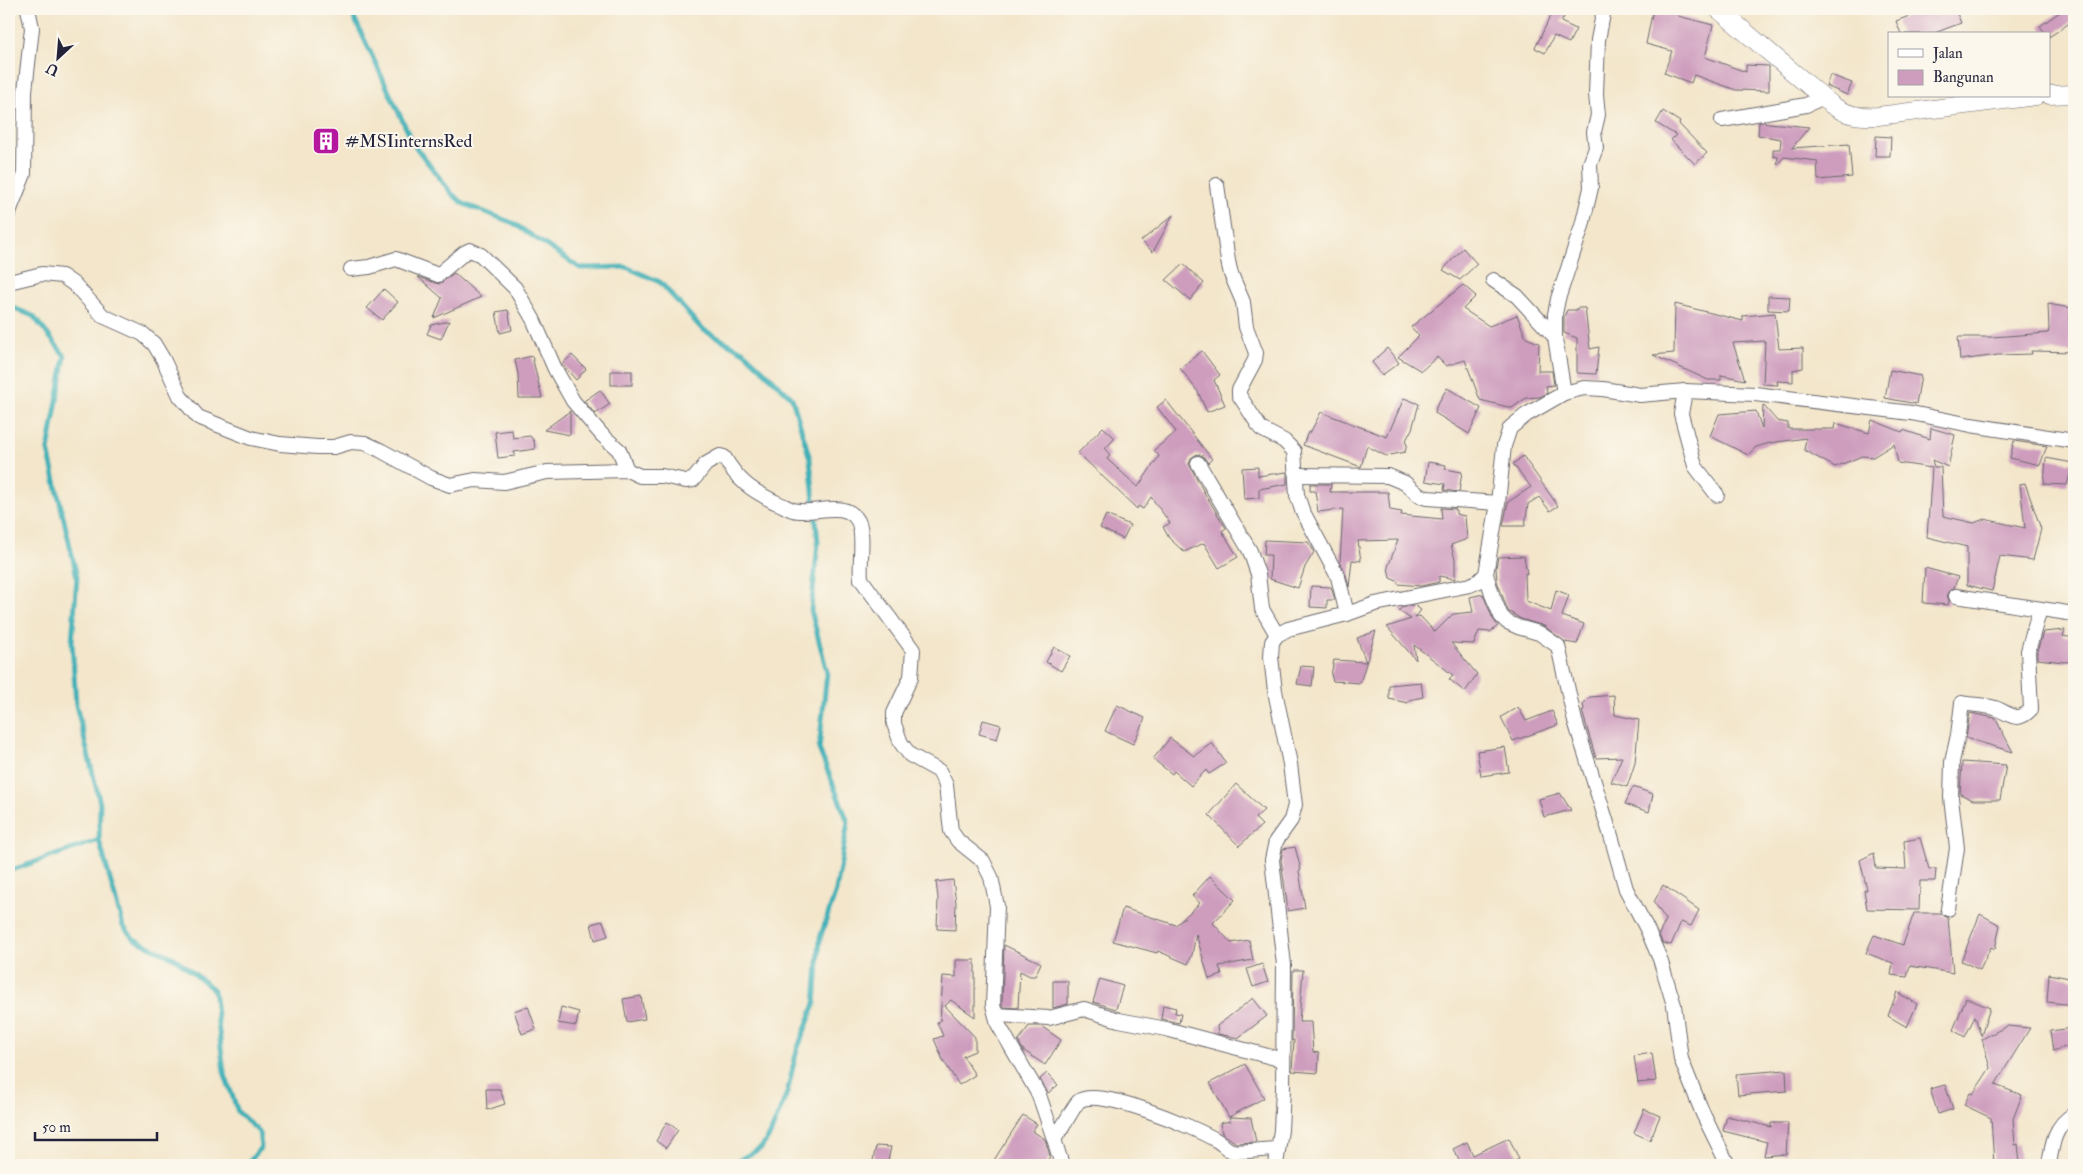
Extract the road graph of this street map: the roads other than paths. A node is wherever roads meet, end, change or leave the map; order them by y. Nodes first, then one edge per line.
1 (28, 9) edge
2 (1604, 9) edge
3 (1718, 9) edge
4 (2074, 94) edge
5 (2050, 95) edge
6 (1822, 98) junction
7 (2019, 98) edge
8 (1722, 120) dead end
9 (1218, 185) dead end
10 (9, 212) edge
11 (351, 269) dead end
12 (1493, 280) dead end
13 (9, 282) edge
14 (1555, 337) junction
15 (1685, 391) junction
16 (1564, 393) junction
17 (2074, 441) edge
18 (1198, 463) dead end
19 (627, 470) junction
20 (1296, 475) junction
21 (1717, 495) dead end
22 (1498, 503) junction
23 (1486, 574) junction
24 (1956, 596) dead end
25 (2040, 609) junction
26 (1347, 614) junction
27 (2074, 614) edge
28 (1277, 635) junction
29 (1948, 909) dead end
30 (996, 1015) junction
31 (1283, 1060) junction
32 (2074, 1114) edge
33 (1054, 1139) junction
34 (1278, 1149) junction
35 (1062, 1165) edge
36 (1276, 1165) edge
37 (1728, 1165) edge
38 (2049, 1165) edge

1 - 10 street
2 - 14 street
3 - 6 street
4 - 5 street
6 - 7 street
6 - 8 street
9 - 20 street
11 - 19 street
12 - 14 street
13 - 19 street
14 - 16 street
15 - 16 street
15 - 17 street
15 - 21 street
16 - 22 street
18 - 28 street
19 - 30 street
20 - 22 street
20 - 26 street
22 - 23 street
23 - 26 street
23 - 37 street
24 - 25 street
25 - 27 street
25 - 29 street
26 - 28 street
28 - 31 street
30 - 31 street
30 - 33 street
31 - 34 street
32 - 38 street
33 - 34 street
33 - 35 street
34 - 36 street

